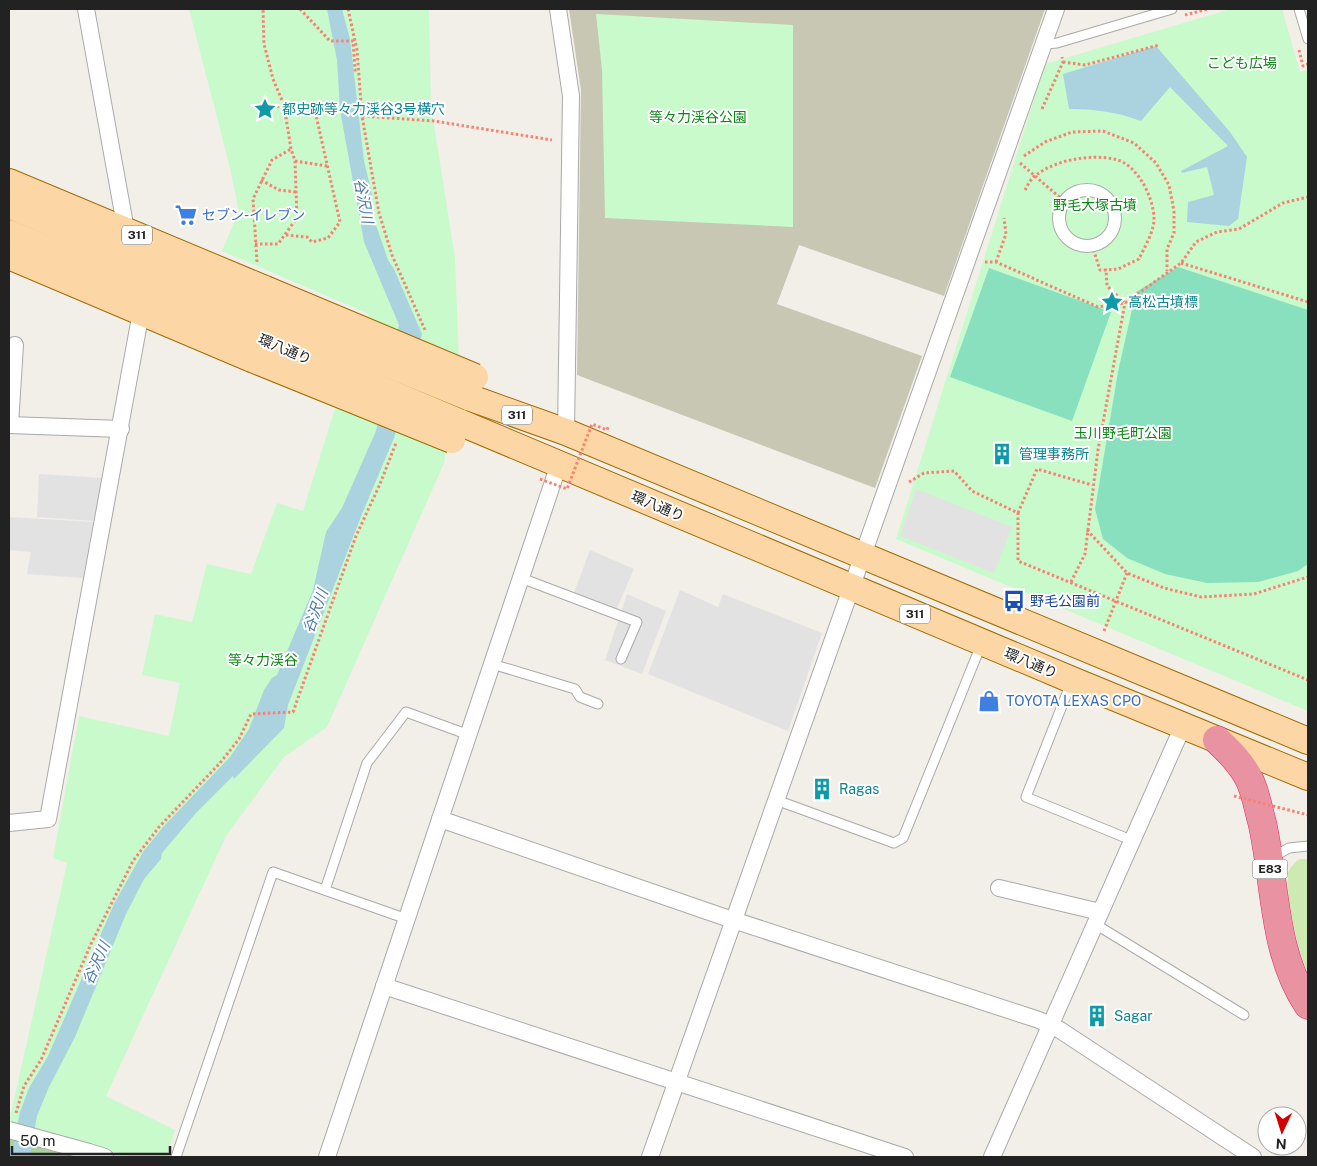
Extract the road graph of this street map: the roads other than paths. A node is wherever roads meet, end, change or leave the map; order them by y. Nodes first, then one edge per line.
1 (86, 9) edge
2 (557, 9) edge
3 (1056, 9) edge
4 (1172, 9) edge
5 (1299, 9) edge
6 (1308, 39) edge
7 (1044, 44) junction
8 (9, 182) edge
9 (9, 205) edge
10 (126, 230) junction
11 (9, 232) edge
12 (1092, 245) joint
13 (9, 256) edge
14 (141, 312) junction
15 (259, 325) junction
16 (15, 344) dead end
17 (10, 425) edge
18 (121, 429) junction
19 (566, 432) junction
20 (550, 472) junction
21 (862, 556) junction
22 (521, 578) junction
23 (851, 587) junction
24 (982, 642) junction
25 (621, 659) dead end
26 (492, 664) junction
27 (1072, 680) junction
28 (598, 704) dead end
29 (1183, 726) junction
30 (468, 735) junction
31 (1217, 740) junction
32 (1308, 741) edge
33 (1308, 777) edge
34 (776, 800) junction
35 (440, 819) junction
36 (9, 823) edge
37 (1131, 840) junction
38 (1308, 846) edge
39 (1268, 859) junction
40 (999, 888) dead end
41 (325, 890) junction
42 (1097, 918) junction
43 (407, 919) junction
44 (732, 920) junction
45 (384, 986) junction
46 (1308, 1005) edge
47 (1244, 1015) dead end
48 (1050, 1026) junction
49 (676, 1082) junction
50 (12, 1125) edge
51 (105, 1157) edge
52 (176, 1157) edge
53 (327, 1157) edge
54 (650, 1157) edge
55 (904, 1157) edge
56 (992, 1157) edge
57 (1253, 1157) edge

1 - 10 street
2 - 19 street
3 - 7 street
4 - 7 lane
5 - 6 lane
7 - 21 street
8 - 10 main road, 311
9 - 15 main road, 環八通り / 311
10 - 15 main road, 311
11 - 15 main road, 環八通り / 311
12 - 12 street
13 - 14 main road, 311
14 - 15 main road, 311
14 - 18 street
15 - 19 main road, 環八通り / 311, bridge
15 - 20 main road, 環八通り / 311, bridge
16 - 17 street
17 - 18 street
18 - 36 street
19 - 21 main road, 環八通り / 311
20 - 22 street
20 - 23 main road, 環八通り / 311
21 - 23 street
21 - 32 main road, 環八通り / 311
22 - 25 lane
22 - 26 street
23 - 24 main road, 環八通り / 311
23 - 34 street
24 - 27 main road, 環八通り / 311
24 - 34 lane
26 - 28 lane
26 - 30 street
27 - 29 main road, 環八通り / 311
27 - 37 lane
29 - 31 main road, 環八通り / 311
29 - 37 street
30 - 35 street
30 - 41 lane
31 - 33 main road, 環八通り / 311
31 - 39 highway, E83
34 - 44 street
35 - 43 street
35 - 44 street
37 - 42 street
38 - 39 lane
39 - 46 highway, E83
40 - 42 street
41 - 43 lane
41 - 52 lane
42 - 47 lane
42 - 48 street
43 - 45 street
44 - 48 street
44 - 49 street
45 - 49 street
45 - 53 street
48 - 56 street
48 - 57 street
49 - 54 street
49 - 55 street
50 - 51 street, bridge

